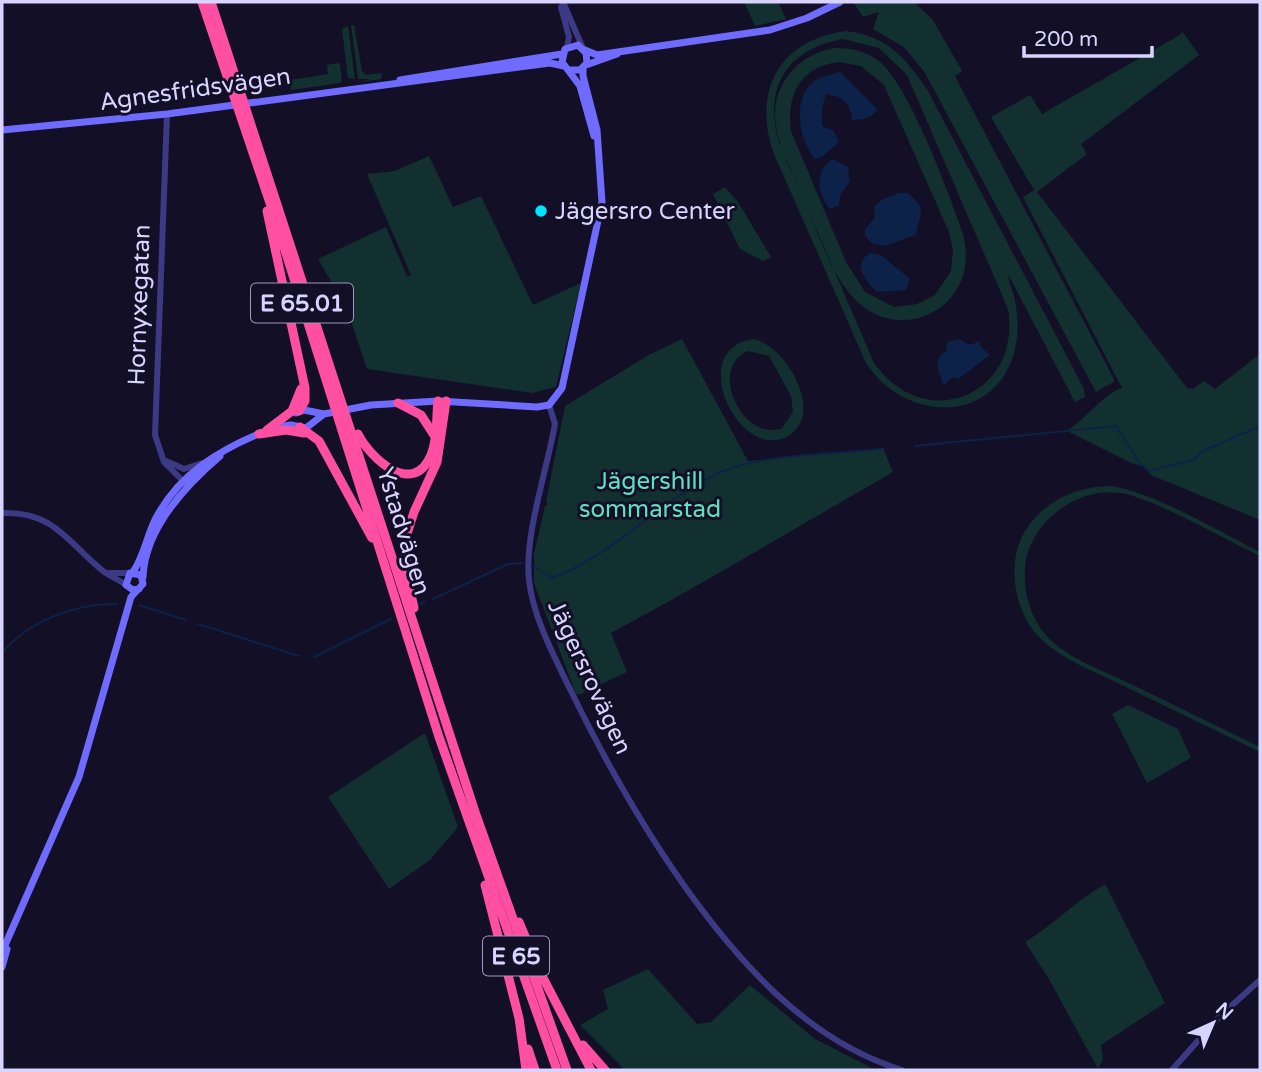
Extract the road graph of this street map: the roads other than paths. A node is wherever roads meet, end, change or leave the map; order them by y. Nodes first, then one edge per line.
1 (202, 2) edge
2 (211, 2) edge
3 (562, 2) edge
4 (840, 2) edge
5 (567, 47) junction
6 (584, 49) junction
7 (631, 50) junction
8 (562, 54) junction
9 (584, 67) junction
10 (567, 68) junction
11 (393, 82) junction
12 (167, 114) junction
13 (2, 130) edge
14 (598, 144) junction
15 (255, 158) junction
16 (335, 375) junction
17 (303, 377) junction
18 (442, 401) junction
19 (398, 403) junction
20 (549, 405) junction
21 (298, 412) junction
22 (325, 414) junction
23 (300, 427) junction
24 (274, 428) junction
25 (259, 434) junction
26 (434, 437) junction
27 (238, 443) junction
28 (160, 456) junction
29 (327, 456) junction
30 (206, 461) junction
31 (174, 466) junction
32 (187, 482) junction
33 (2, 513) edge
34 (101, 569) junction
35 (132, 572) junction
36 (143, 577) junction
37 (127, 585) junction
38 (139, 589) junction
39 (397, 606) junction
40 (116, 644) junction
41 (433, 684) junction
42 (475, 842) junction
43 (487, 846) junction
44 (23, 902) junction
45 (2, 952) edge
46 (2, 967) edge
47 (1260, 981) edge
48 (567, 1022) junction
49 (522, 1034) junction
50 (526, 1070) edge
51 (536, 1070) edge
52 (557, 1070) edge
53 (567, 1070) edge
54 (591, 1070) edge
55 (606, 1070) edge
56 (902, 1070) edge
57 (1172, 1070) edge

1 - 15 highway, Ystadvägen / E 65.01
2 - 16 highway, Ystadvägen / E 65.01
3 - 5 street
3 - 6 street
4 - 7 main road
5 - 6 main road
5 - 8 main road
6 - 7 main road
6 - 9 main road
7 - 9 main road
8 - 10 main road
8 - 11 main road, Agnesfridsvägen
9 - 10 main road
9 - 14 main road
10 - 11 main road, Agnesfridsvägen
10 - 14 main road
11 - 12 main road, Agnesfridsvägen
12 - 13 main road, Agnesfridsvägen
12 - 28 street, Hornyxegatan
14 - 20 main road
15 - 17 highway
15 - 39 highway, Ystadvägen / E 65.01
16 - 26 highway
16 - 41 highway, Ystadvägen / E 65.01
17 - 21 highway
17 - 25 highway
18 - 19 main road
18 - 20 main road
18 - 26 highway
18 - 41 highway
19 - 22 main road
19 - 26 highway
20 - 56 street, Jägersrovägen
21 - 22 main road
21 - 23 main road
21 - 24 main road
22 - 23 main road
23 - 24 main road
23 - 29 highway
24 - 25 main road
25 - 27 main road
25 - 29 highway
27 - 30 main road
27 - 32 main road
28 - 31 street
28 - 32 street
29 - 39 highway
30 - 31 street
30 - 32 main road
31 - 32 street
32 - 35 main road
32 - 36 main road
33 - 34 street
34 - 35 street
34 - 37 street
35 - 36 main road
35 - 37 main road
36 - 38 main road
37 - 38 main road
37 - 40 main road
38 - 40 main road
39 - 42 highway, Ystadvägen / E 65.01
40 - 44 main road
41 - 43 highway, Ystadvägen / E 65.01
42 - 49 highway
42 - 52 highway, Ystadvägen / E 65
43 - 48 highway
43 - 53 highway, Ystadvägen / E 65
44 - 45 main road
44 - 46 main road
47 - 57 street
48 - 54 highway
48 - 55 highway
49 - 50 highway
49 - 51 highway

